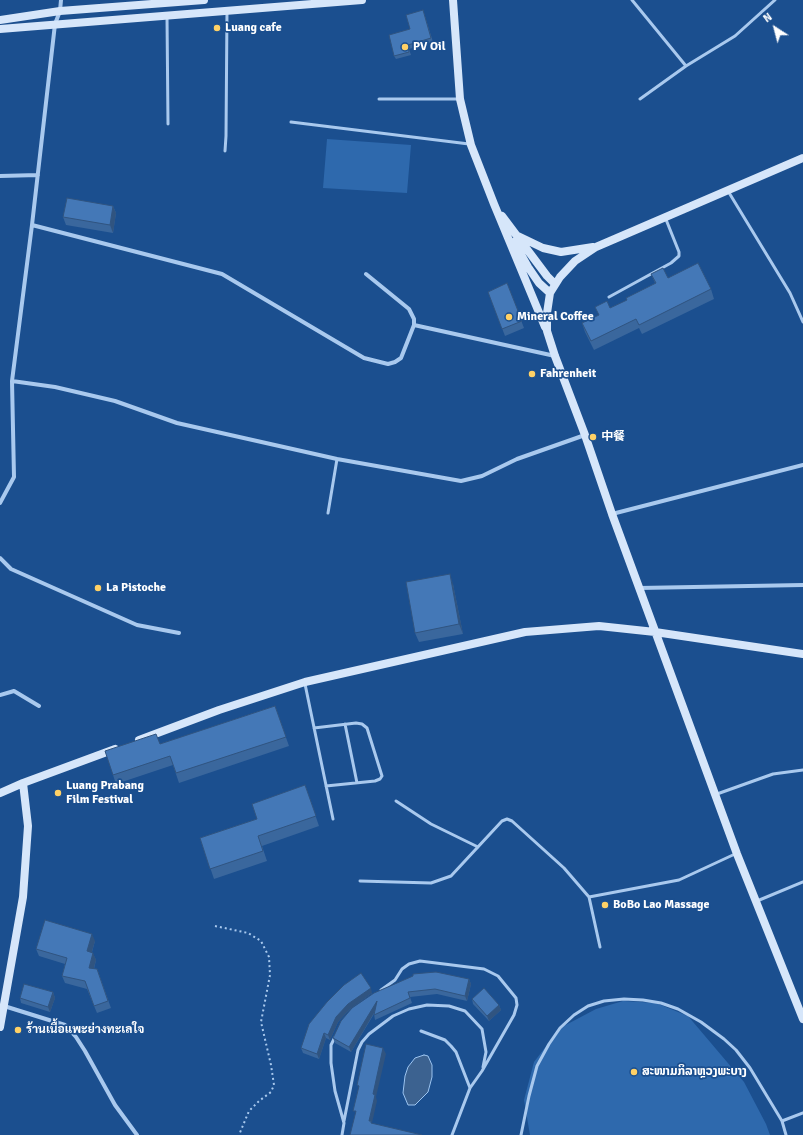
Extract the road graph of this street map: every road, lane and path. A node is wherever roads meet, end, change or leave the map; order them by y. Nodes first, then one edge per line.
1 (61, 0) edge
2 (204, 0) edge
3 (362, 0) edge
4 (453, 0) edge
5 (632, 0) edge
6 (775, 0) edge
7 (60, 11) junction
8 (227, 11) junction
9 (167, 15) junction
10 (0, 20) edge
11 (55, 24) junction
12 (0, 29) edge
13 (686, 66) junction
14 (379, 99) dead end
15 (460, 99) junction
16 (640, 99) dead end
17 (290, 122) dead end
18 (168, 124) dead end
19 (471, 144) junction
20 (225, 151) dead end
21 (803, 158) edge
22 (38, 175) junction
23 (0, 176) edge
24 (728, 191) junction
25 (494, 204) junction
26 (665, 217) junction
27 (32, 225) junction
28 (515, 235) junction
29 (596, 246) junction
30 (366, 274) dead end
31 (555, 284) junction
32 (550, 293) junction
33 (609, 297) dead end
34 (803, 322) edge
35 (414, 325) junction
36 (547, 331) junction
37 (555, 356) junction
38 (12, 381) junction
39 (585, 435) junction
40 (337, 459) junction
41 (803, 465) edge
42 (0, 503) edge
43 (328, 513) dead end
44 (612, 514) junction
45 (0, 558) edge
46 (803, 585) edge
47 (639, 588) junction
48 (655, 632) junction
49 (179, 633) dead end
50 (803, 654) edge
51 (305, 682) junction
52 (0, 695) edge
53 (39, 706) dead end
54 (345, 724) junction
55 (314, 728) junction
56 (803, 770) edge
57 (23, 783) junction
58 (357, 783) junction
59 (326, 786) junction
60 (0, 793) edge
61 (715, 795) junction
62 (396, 801) dead end
63 (333, 819) dead end
64 (478, 847) junction
65 (737, 854) junction
66 (360, 881) dead end
67 (803, 882) edge
68 (589, 897) junction
69 (756, 901) junction
70 (215, 926) dead end
71 (600, 947) dead end
72 (376, 994) edge
73 (4, 1006) junction
74 (803, 1020) edge
75 (0, 1027) edge
76 (337, 1031) edge
77 (421, 1031) dead end
78 (482, 1071) junction
79 (470, 1088) junction
80 (803, 1113) edge
81 (782, 1121) junction
82 (344, 1123) junction
83 (137, 1135) edge
84 (239, 1135) edge
85 (342, 1135) edge
86 (452, 1135) edge
87 (521, 1135) edge
88 (786, 1135) edge

1 - 7 street
2 - 7 street
3 - 8 street
4 - 15 street
5 - 13 lane
6 - 13 lane
7 - 10 street
7 - 11 street
8 - 9 street
8 - 20 lane
9 - 11 street
9 - 18 lane
11 - 12 street
11 - 22 street
13 - 16 lane
14 - 15 lane
15 - 19 street
17 - 19 lane
19 - 25 street
21 - 24 street
22 - 23 street
22 - 27 street
24 - 26 street
24 - 34 lane
25 - 28 street
25 - 32 street
25 - 36 street
26 - 29 street
26 - 33 lane
27 - 35 street
27 - 38 street
28 - 29 street
28 - 31 street
29 - 31 street
30 - 35 street
31 - 32 street
32 - 36 street
35 - 37 street
36 - 37 street
37 - 39 street
38 - 40 street
38 - 42 street
39 - 40 street
39 - 44 street
40 - 43 lane
41 - 44 street
44 - 47 street
45 - 49 street
46 - 47 street
47 - 48 street
48 - 50 street
48 - 51 street
48 - 61 street
51 - 55 lane
51 - 57 street
52 - 53 street
54 - 55 lane
54 - 58 lane
54 - 58 lane
55 - 59 lane
56 - 61 lane
57 - 60 street
57 - 73 street
58 - 59 lane
59 - 63 lane
61 - 65 street
62 - 64 lane
64 - 66 lane
64 - 68 lane
65 - 68 lane
65 - 69 street
67 - 69 lane
68 - 71 lane
69 - 74 street
70 - 84 path
72 - 78 lane
73 - 75 street
73 - 83 street
76 - 82 lane
77 - 79 lane
78 - 79 lane
78 - 82 lane
79 - 86 lane
80 - 81 lane
81 - 87 lane
81 - 88 lane
82 - 85 lane

